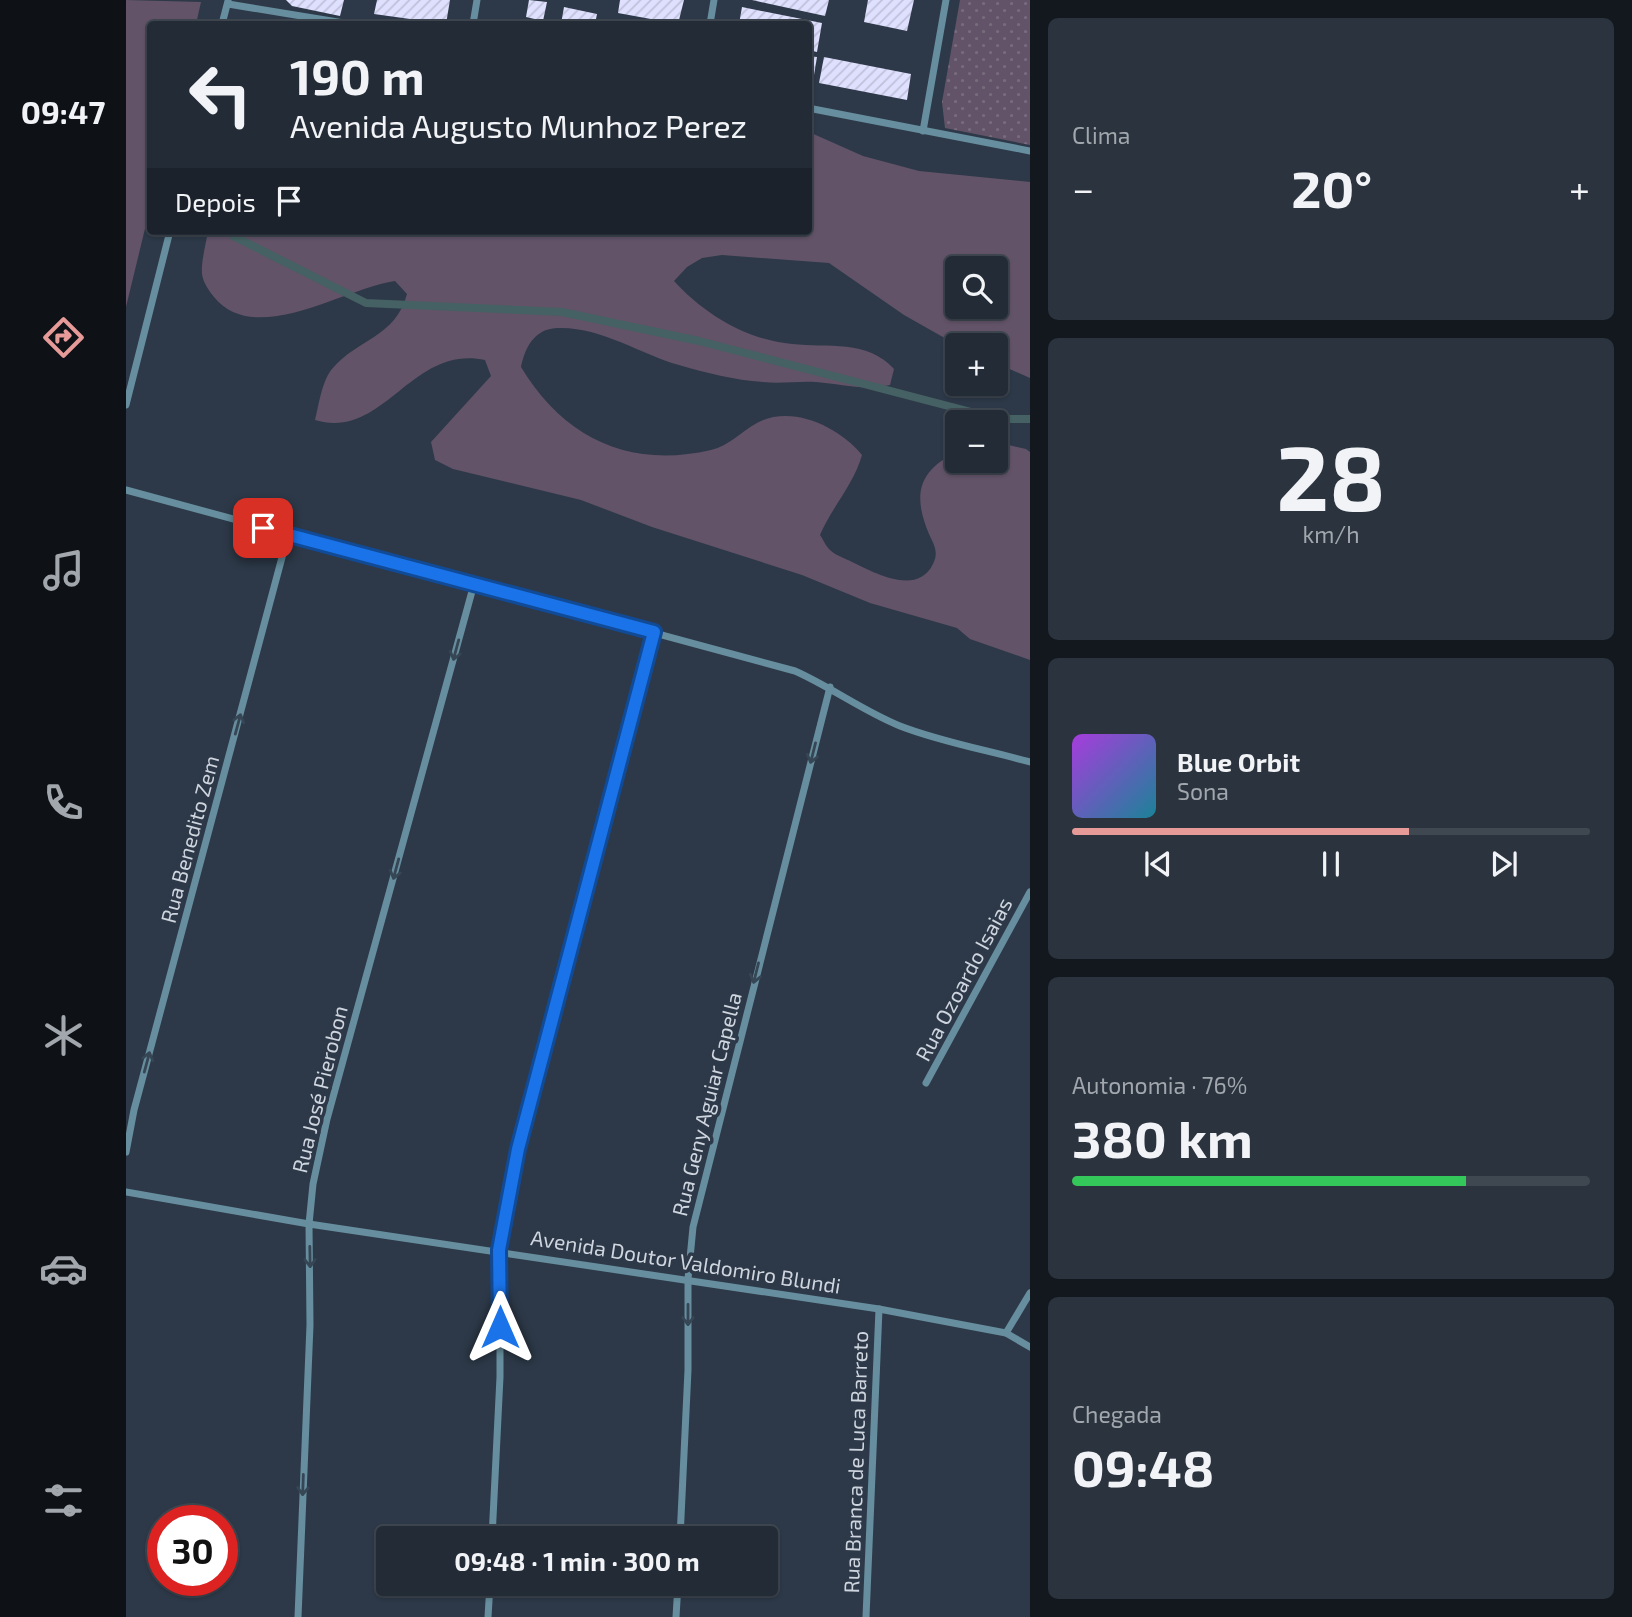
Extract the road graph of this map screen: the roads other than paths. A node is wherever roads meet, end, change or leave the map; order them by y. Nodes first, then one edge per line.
1 (477, 0) edge
2 (714, 0) edge
3 (946, 0) edge
4 (228, 2) edge
5 (223, 21) edge
6 (332, 21) edge
7 (473, 21) edge
8 (710, 21) edge
9 (812, 109) edge
10 (923, 131) junction
11 (1030, 151) edge
12 (169, 235) edge
13 (126, 405) edge
14 (126, 490) edge
15 (288, 535) junction
16 (474, 584) junction
17 (654, 632) junction
18 (830, 687) junction
19 (1030, 762) edge
20 (1030, 892) edge
21 (926, 1083) dead end
22 (126, 1152) edge
23 (126, 1192) edge
24 (309, 1223) junction
25 (499, 1250) junction
26 (688, 1279) junction
27 (1030, 1293) edge
28 (879, 1309) junction
29 (1006, 1333) junction
30 (1030, 1347) edge
31 (493, 1526) edge
32 (681, 1526) edge
33 (489, 1596) edge
34 (677, 1596) edge
35 (298, 1617) edge
36 (488, 1617) edge
37 (676, 1617) edge
38 (866, 1617) edge

1 - 7 street
2 - 8 street
3 - 10 street
4 - 5 street
4 - 6 street
9 - 10 street
10 - 11 street
12 - 13 street
14 - 15 street
15 - 16 street
22 -> 15 street, Rua Benedito Zem
16 - 17 street
16 -> 24 street, Rua José Pierobon
17 - 18 street
17 - 25 street
18 - 19 street
18 -> 26 street, Rua Geny Aguiar Capella
20 - 21 street, Rua Ozoardo Isaias
23 - 24 street, Avenida Doutor Valdomiro Blundi
24 - 25 street, Avenida Doutor Valdomiro Blundi
24 -> 35 street, Rua José Pierobon
25 - 26 street, Avenida Doutor Valdomiro Blundi
25 - 31 street
26 - 28 street, Avenida Doutor Valdomiro Blundi
26 -> 32 street, Rua Geny Aguiar Capella
27 - 29 street
28 - 29 street, Avenida Doutor Valdomiro Blundi
28 - 38 street, Rua Branca de Luca Barreto
29 - 30 street, Avenida Doutor Valdomiro Blundi
33 - 36 street
34 - 37 street

